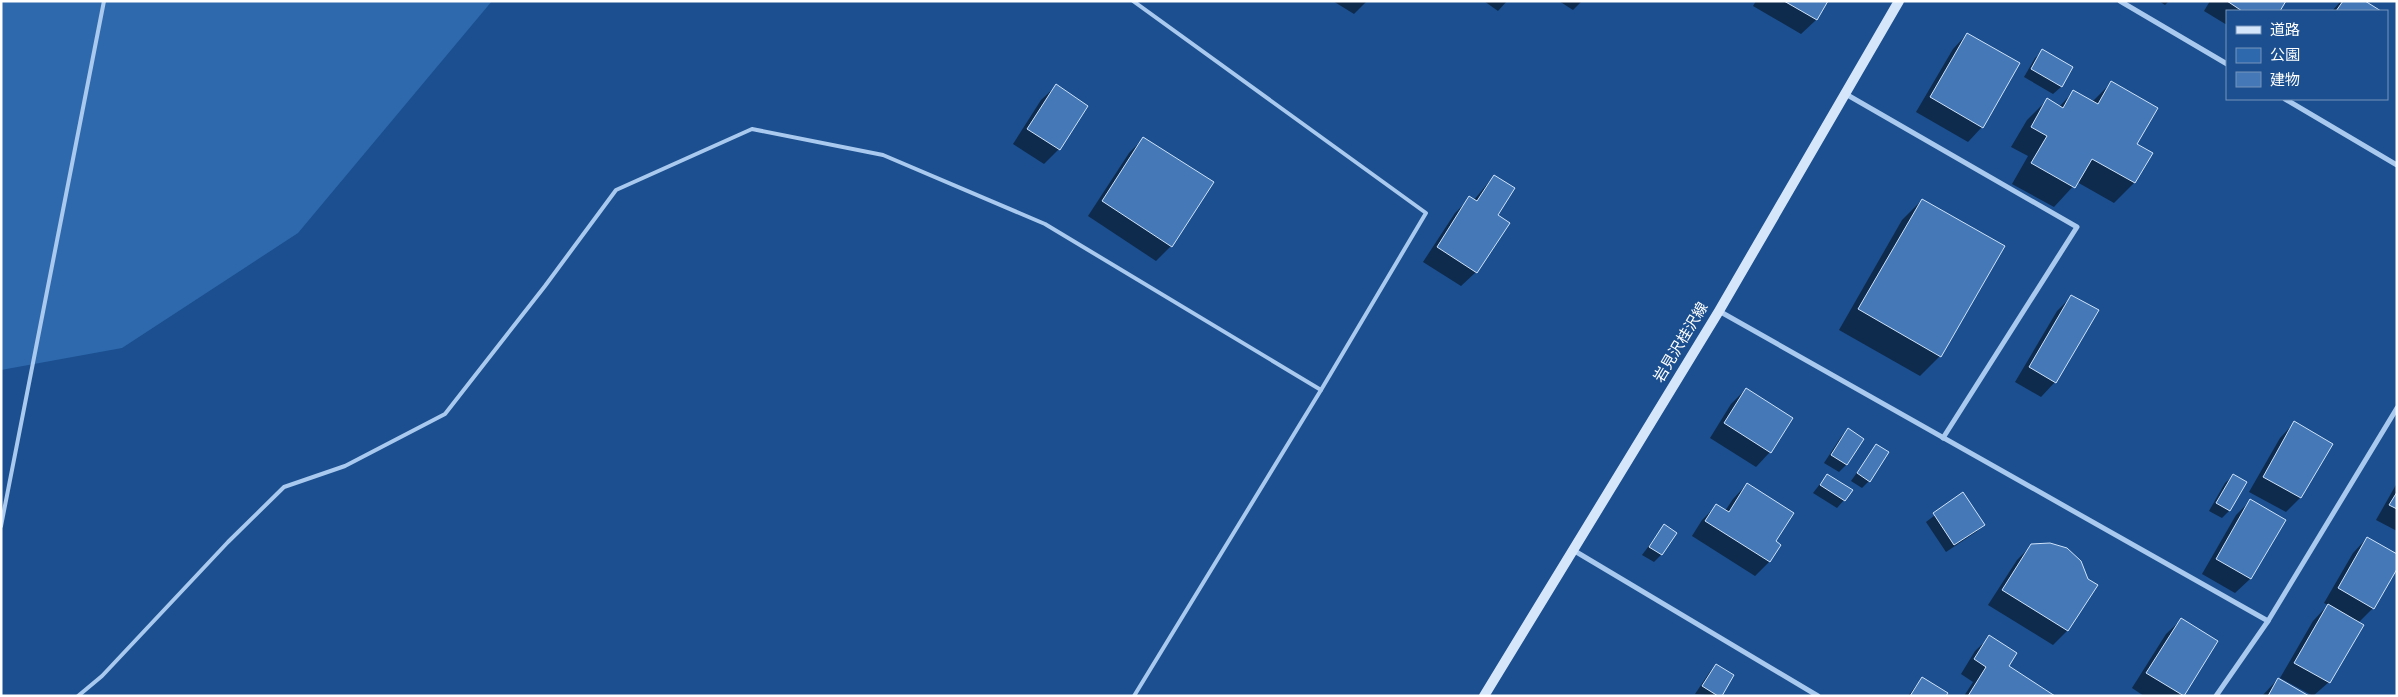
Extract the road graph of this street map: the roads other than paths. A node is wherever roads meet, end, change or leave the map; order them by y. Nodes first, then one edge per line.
1 (104, 1) edge
2 (1133, 1) edge
3 (1899, 1) edge
4 (2120, 1) edge
5 (2226, 63) edge
6 (1844, 93) junction
7 (2287, 100) edge
8 (2397, 165) edge
9 (1719, 311) junction
10 (1321, 390) junction
11 (2397, 408) edge
12 (1943, 438) junction
13 (1, 526) edge
14 (1573, 550) junction
15 (2268, 621) junction
16 (78, 696) edge
17 (1134, 696) edge
18 (1484, 696) edge
19 (1818, 696) edge
20 (2216, 696) edge

1 - 13 lane
2 - 10 lane
3 - 6 main road, 岩見沢桂沢線
4 - 5 street
6 - 9 main road, 岩見沢桂沢線
6 - 12 street
7 - 8 street
9 - 12 street
9 - 14 main road, 岩見沢桂沢線
10 - 16 lane
10 - 17 lane
11 - 15 street
12 - 15 street
14 - 18 main road, 岩見沢桂沢線
14 - 19 street
15 - 20 street

